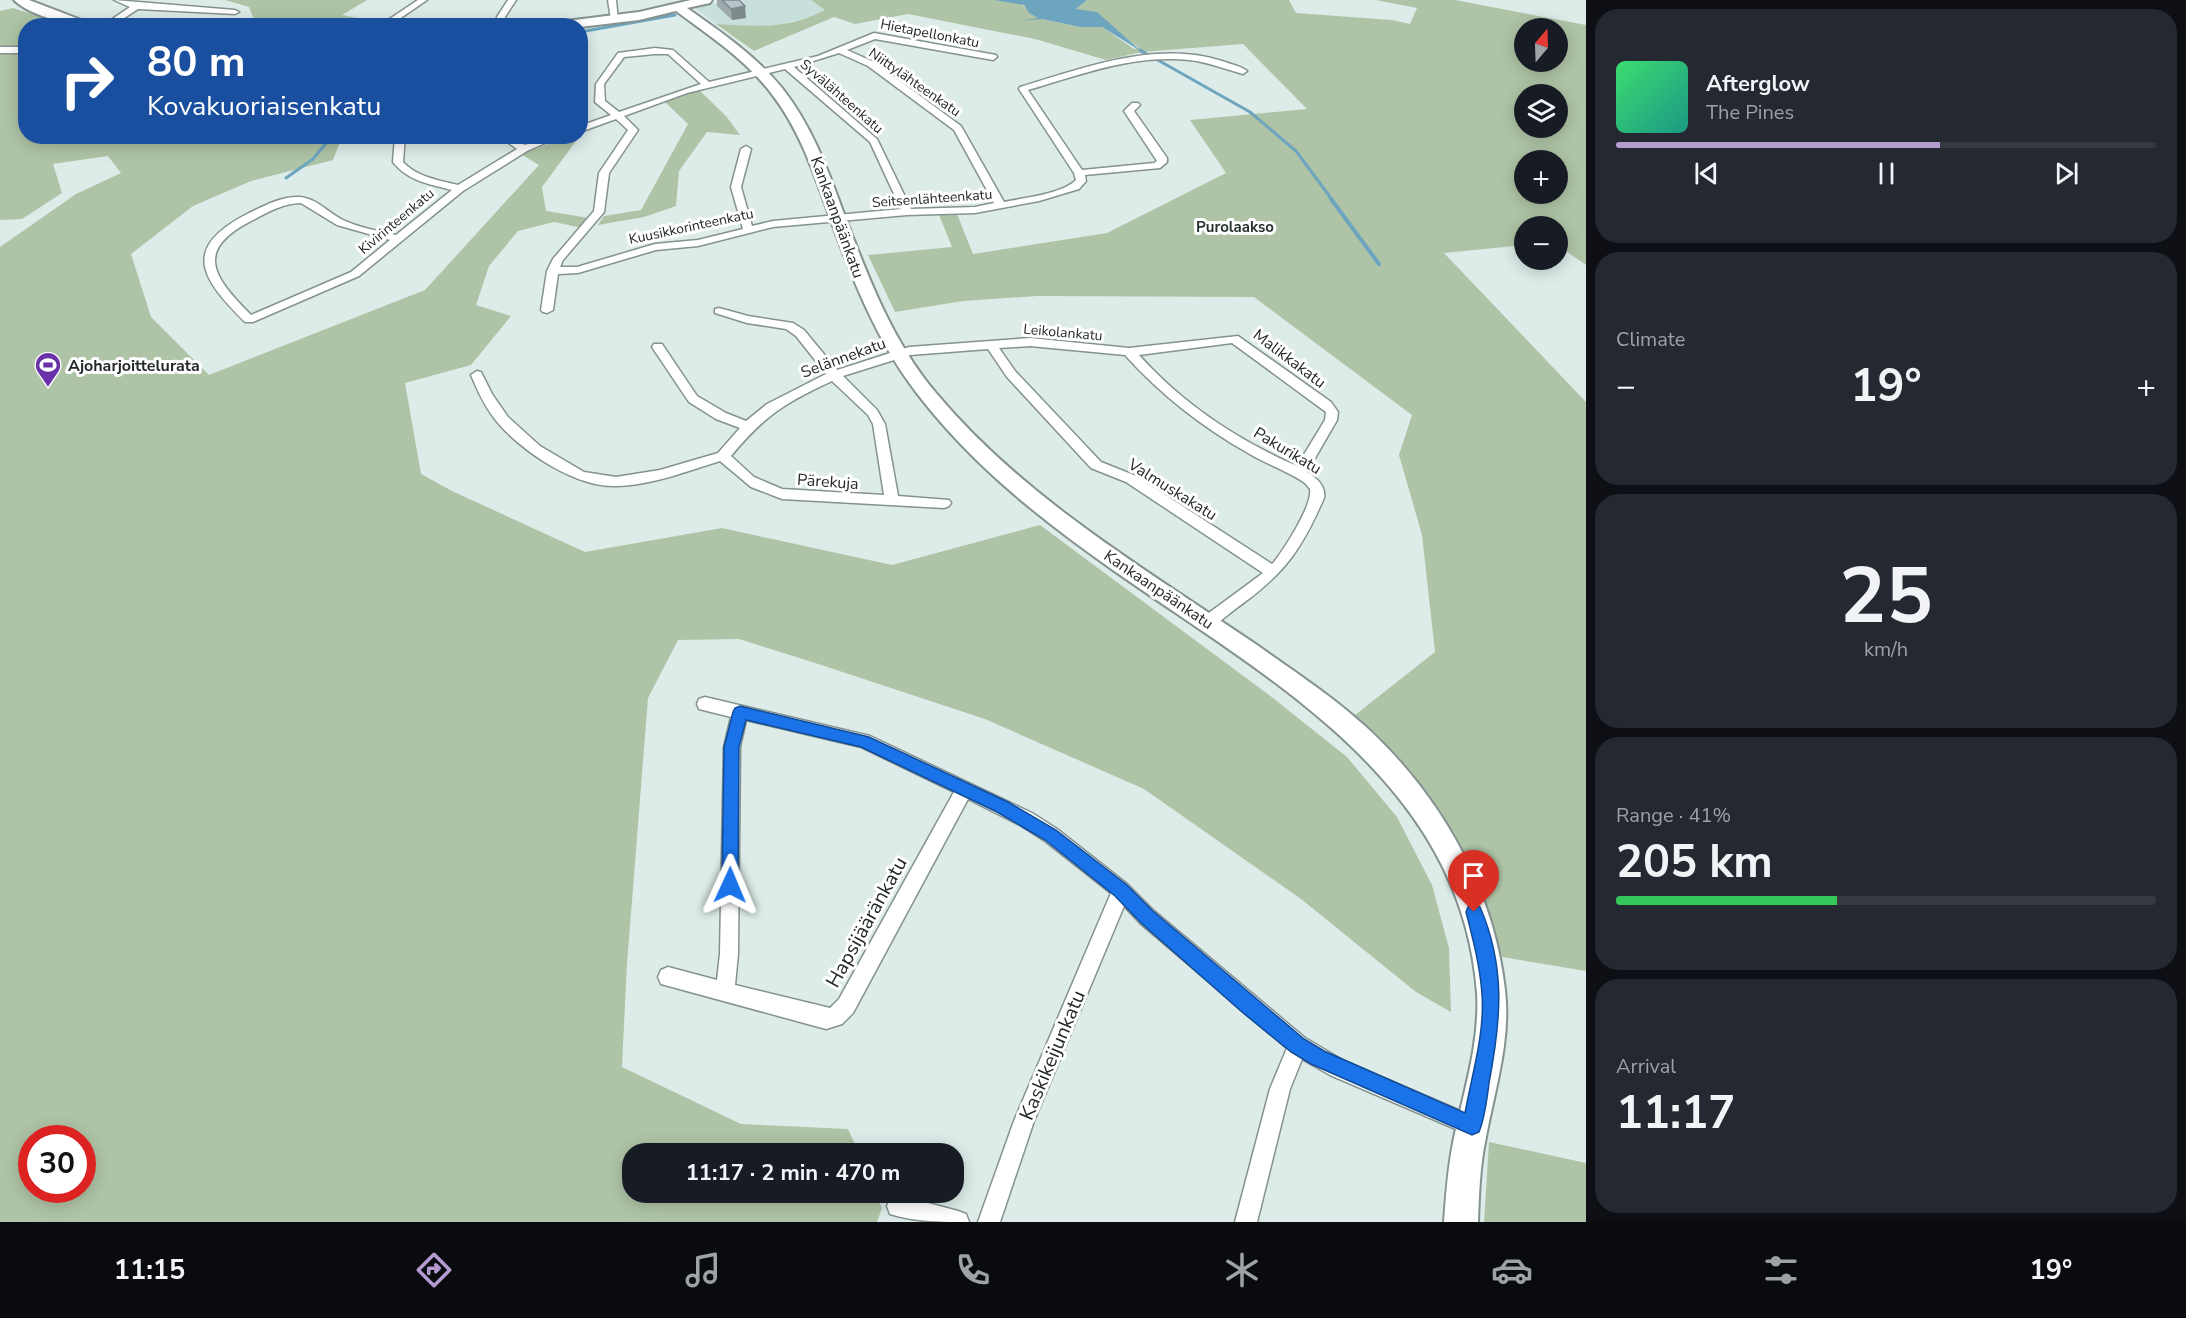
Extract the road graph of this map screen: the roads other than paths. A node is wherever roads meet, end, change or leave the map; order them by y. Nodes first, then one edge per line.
1 (20, 0) edge
2 (118, 0) edge
3 (146, 0) edge
4 (423, 0) edge
5 (512, 0) edge
6 (612, 0) edge
7 (706, 0) edge
8 (135, 6) junction
9 (678, 7) junction
10 (235, 12) dead end
11 (67, 18) edge
12 (118, 18) edge
13 (395, 18) edge
14 (501, 18) edge
15 (615, 19) junction
16 (588, 22) edge
17 (0, 50) edge
18 (18, 50) edge
19 (842, 51) junction
20 (993, 57) dead end
21 (788, 67) junction
22 (1244, 71) dead end
23 (761, 73) junction
24 (706, 85) junction
25 (1135, 105) dead end
26 (617, 116) junction
27 (588, 126) edge
28 (399, 144) edge
29 (516, 144) edge
30 (537, 144) edge
31 (524, 149) junction
32 (746, 149) dead end
33 (1079, 173) junction
34 (459, 189) junction
35 (1001, 206) junction
36 (907, 212) junction
37 (838, 218) junction
38 (748, 229) junction
39 (398, 239) junction
40 (553, 271) junction
41 (547, 310) dead end
42 (719, 310) dead end
43 (1226, 338) joint
44 (991, 345) junction
45 (658, 347) dead end
46 (1130, 351) junction
47 (898, 355) junction
48 (477, 375) dead end
49 (834, 375) junction
50 (748, 427) junction
51 (723, 456) junction
52 (1299, 474) junction
53 (892, 501) junction
54 (944, 503) dead end
55 (1274, 572) junction
56 (1207, 622) junction
57 (705, 704) dead end
58 (740, 712) junction
59 (964, 788) junction
60 (1121, 890) junction
61 (668, 977) dead end
62 (725, 992) junction
63 (1298, 1045) junction
64 (1472, 1126) junction
65 (898, 1206) dead end
66 (1249, 1218) edge
67 (958, 1222) edge
68 (989, 1222) edge
69 (1461, 1222) edge

1 - 11 street
2 - 8 street
3 - 8 street
4 - 13 street
5 - 14 street
6 - 15 street
7 - 9 street
8 - 10 street
8 - 12 street
9 - 15 street
9 - 23 street, Kankaanpäänkatu
15 - 16 street
17 - 18 street
19 - 20 street, Hietapellonkatu
19 - 21 street, Hietapellonkatu
19 - 35 street, Niittylähteenkatu
21 - 23 street, Hietapellonkatu
21 - 36 street, Syvälähteenkatu
22 - 33 street
23 - 24 street
23 - 37 street, Kankaanpäänkatu
24 - 26 street
24 - 26 street
25 - 33 street
26 - 27 street
26 - 40 street
28 - 34 street
29 - 31 street
30 - 31 street, Kivirinteenkatu
31 - 34 street, Kivirinteenkatu
32 - 38 street
33 - 35 street, Seitsenlähteenkatu
34 - 39 street, Kivirinteenkatu
35 - 36 street, Seitsenlähteenkatu
36 - 37 street, Seitsenlähteenkatu
37 - 38 street, Kuusikkorinteenkatu
37 - 47 street, Kankaanpäänkatu
38 - 40 street, Kuusikkorinteenkatu
39 - 39 street, Kivirinteenkatu
40 - 41 street
42 - 49 street
43 - 46 street, Leikolankatu
43 - 52 street, Malikkakatu
44 - 46 street, Leikolankatu
44 - 47 street, Leikolankatu
44 - 55 street, Valmuskakatu
45 - 50 street
46 - 52 street, Pakurikatu
47 - 49 street, Selännekatu
47 - 56 street, Kankaanpäänkatu
48 - 51 street
49 - 50 street, Selännekatu
49 - 53 street
50 - 51 street, Selännekatu
51 - 53 street, Pärekuja
52 - 55 street, Pakurikatu
53 - 54 street, Pärekuja
55 - 56 street, Pakurikatu
56 - 64 street, Kankaanpäänkatu
57 - 58 street
58 - 59 street
58 - 62 street
59 - 60 street
59 - 62 street, Hapsijääränkatu
60 - 63 street
60 - 68 street, Kaskikeijunkatu
61 - 62 street, Hapsijääränkatu
63 - 64 street
63 - 66 street
64 - 69 street, Kankaanpäänkatu
65 - 67 street

